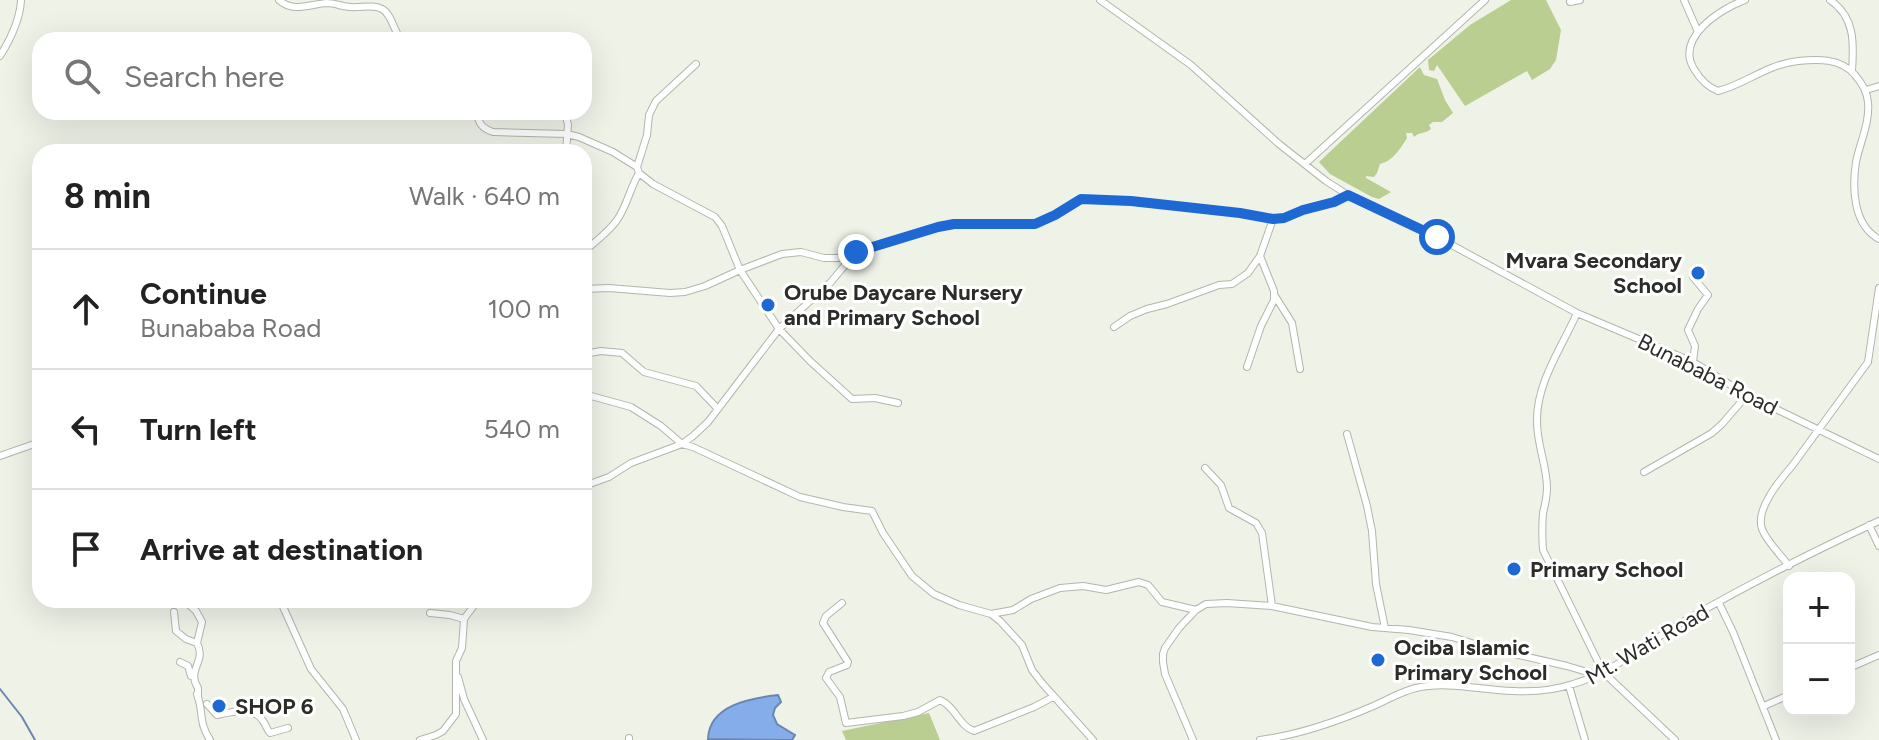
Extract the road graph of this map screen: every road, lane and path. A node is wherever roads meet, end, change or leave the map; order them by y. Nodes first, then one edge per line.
1 (21, 0) edge
2 (279, 0) edge
3 (1100, 0) edge
4 (1485, 0) edge
5 (1580, 0) edge
6 (1684, 0) edge
7 (1745, 0) edge
8 (1830, 0) edge
9 (1570, 2) dead end
10 (396, 32) edge
11 (1698, 32) junction
12 (0, 56) edge
13 (696, 64) dead end
14 (1852, 71) junction
15 (1879, 86) edge
16 (1866, 90) junction
17 (478, 120) edge
18 (567, 120) edge
19 (567, 134) junction
20 (566, 144) edge
21 (1305, 164) junction
22 (638, 170) junction
23 (1348, 195) junction
24 (1273, 219) junction
25 (1879, 239) edge
26 (592, 245) edge
27 (856, 252) junction
28 (1260, 256) junction
29 (740, 270) junction
30 (1693, 277) dead end
31 (1879, 288) edge
32 (592, 289) edge
33 (1275, 296) junction
34 (1577, 313) junction
35 (1114, 327) dead end
36 (779, 329) junction
37 (592, 353) edge
38 (1693, 362) junction
39 (1247, 367) dead end
40 (1300, 369) dead end
41 (1747, 395) junction
42 (592, 396) edge
43 (898, 403) dead end
44 (718, 409) junction
45 (1818, 429) junction
46 (1347, 434) dead end
47 (693, 436) junction
48 (682, 444) junction
49 (32, 445) edge
50 (693, 447) junction
51 (0, 456) edge
52 (1879, 459) edge
53 (1205, 468) dead end
54 (1644, 472) dead end
55 (592, 483) edge
56 (1879, 521) edge
57 (1869, 525) junction
58 (1879, 546) edge
59 (1789, 566) junction
60 (842, 603) dead end
61 (1719, 603) junction
62 (1272, 606) junction
63 (193, 608) edge
64 (284, 608) edge
65 (472, 608) edge
66 (1196, 610) junction
67 (174, 612) dead end
68 (430, 613) dead end
69 (991, 614) junction
70 (464, 619) junction
71 (1385, 628) junction
72 (197, 643) junction
73 (1879, 655) edge
74 (180, 662) dead end
75 (1855, 665) edge
76 (456, 667) junction
77 (1600, 674) junction
78 (1569, 686) junction
79 (1053, 697) junction
80 (1783, 698) edge
81 (202, 703) junction
82 (216, 705) dead end
83 (1764, 706) junction
84 (288, 728) dead end
85 (1302, 731) junction
86 (210, 740) edge
87 (356, 740) edge
88 (420, 740) edge
89 (483, 740) edge
90 (1093, 740) edge
91 (1193, 740) edge
92 (1260, 740) edge
93 (1305, 740) edge
94 (1585, 740) edge
95 (1675, 740) edge
96 (1776, 740) edge

1 - 12 street
2 - 10 street
3 - 21 street, Bunababa Road
4 - 21 street
5 - 9 street
6 - 11 street
7 - 11 street
8 - 14 street
11 - 14 street
13 - 22 street
14 - 16 street
15 - 16 street
16 - 25 street
17 - 19 street
18 - 19 street
19 - 20 street
19 - 22 street
21 - 23 street, Bunababa Road
22 - 26 street
22 - 29 street
23 - 24 street
23 - 34 street, Bunababa Road
24 - 27 street
24 - 28 street
27 - 29 street
27 - 36 street
28 - 33 street
28 - 35 street
29 - 32 street
29 - 36 street
30 - 38 street
31 - 45 street
33 - 39 street
33 - 40 street
34 - 38 street, Bunababa Road
34 - 77 street
36 - 43 street
36 - 44 street
37 - 44 street
38 - 41 street, Bunababa Road
41 - 45 street, Bunababa Road
41 - 54 street
42 - 48 street
44 - 47 street
45 - 52 street, Bunababa Road
45 - 59 street
46 - 71 street
47 - 48 street
47 - 50 street
48 - 50 street
48 - 55 street
49 - 51 street
50 - 69 street
53 - 62 street
56 - 57 street, Mt. Wati Road
57 - 58 street
57 - 59 street, Mt. Wati Road
59 - 61 street, Mt. Wati Road
60 - 79 street
61 - 77 street, Mt. Wati Road
61 - 83 street
62 - 66 street
62 - 71 street
63 - 72 street
64 - 87 street
65 - 70 street
66 - 69 street
66 - 91 street
67 - 72 street
68 - 70 street
69 - 79 street
70 - 76 street
71 - 77 street
72 - 81 street
73 - 75 street
74 - 81 street
76 - 88 street
76 - 89 street
77 - 78 street, Mt. Wati Road
77 - 95 street
78 - 85 street, Mt. Wati Road
78 - 94 street
79 - 90 street
80 - 83 street
81 - 82 street
81 - 84 street
81 - 86 street
83 - 96 street
85 - 92 street, Mt. Wati Road
85 - 93 street

